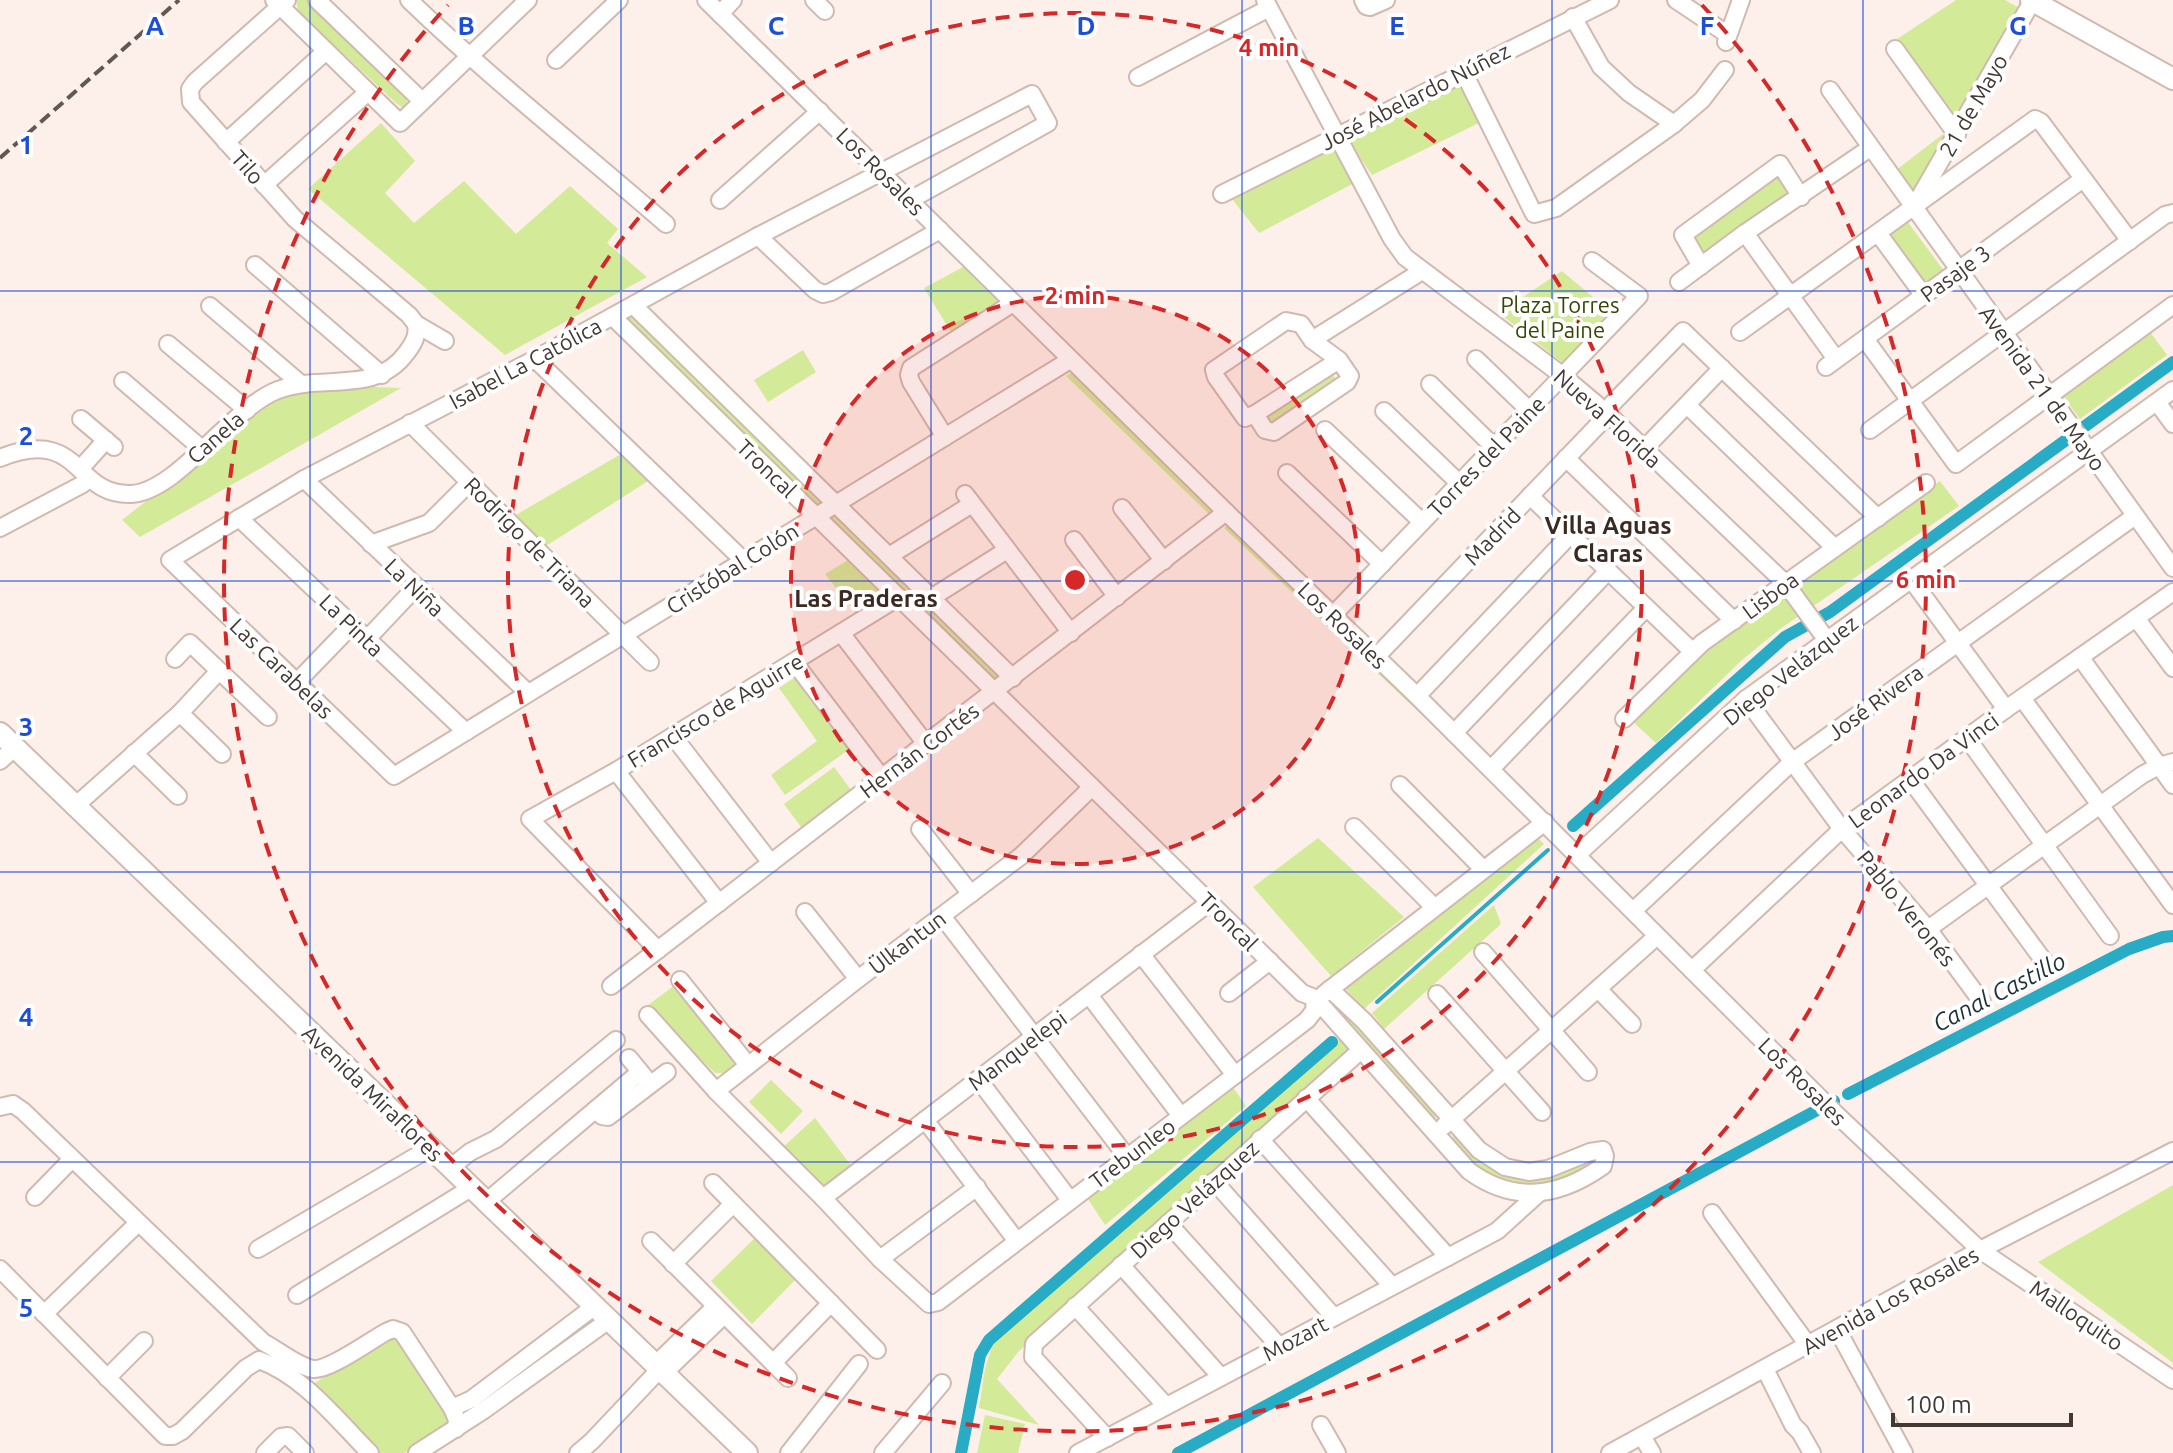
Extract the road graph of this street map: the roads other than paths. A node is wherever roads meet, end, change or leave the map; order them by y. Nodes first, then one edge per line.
1 (317, 0) edge
2 (409, 0) edge
3 (619, 0) edge
4 (706, 0) edge
5 (733, 0) edge
6 (1363, 0) edge
7 (1386, 0) edge
8 (1610, 0) edge
9 (1676, 0) edge
10 (1741, 0) edge
11 (2032, 0) edge
12 (280, 2) edge
13 (520, 3) edge
14 (1267, 4) edge
15 (2058, 7) edge
16 (720, 14) junction
17 (1573, 17) junction
18 (1895, 49) dead end
19 (326, 51) junction
20 (468, 57) junction
21 (556, 60) dead end
22 (1725, 70) dead end
23 (1463, 71) junction
24 (1138, 77) dead end
25 (2173, 79) edge
26 (1830, 90) dead end
27 (368, 92) junction
28 (422, 101) junction
29 (820, 111) junction
30 (1674, 124) junction
31 (1337, 135) junction
32 (1957, 135) junction
33 (226, 142) junction
34 (1870, 148) junction
35 (883, 172) junction
36 (2083, 179) junction
37 (264, 185) junction
38 (1222, 194) dead end
39 (1801, 197) junction
40 (720, 200) dead end
41 (910, 200) junction
42 (1913, 208) junction
43 (2173, 212) edge
44 (666, 224) dead end
45 (940, 230) junction
46 (1745, 233) junction
47 (1878, 233) junction
48 (758, 236) junction
49 (2130, 241) junction
50 (1592, 261) dead end
51 (255, 265) dead end
52 (1701, 266) junction
53 (1422, 271) junction
54 (1958, 271) junction
55 (1679, 282) dead end
56 (1790, 296) junction
57 (1924, 296) junction
58 (1013, 303) junction
59 (2173, 305) edge
60 (210, 306) dead end
61 (634, 306) junction
62 (613, 317) junction
63 (416, 324) junction
64 (1740, 332) dead end
65 (2003, 334) junction
66 (1865, 339) junction
67 (1312, 340) junction
68 (445, 341) dead end
69 (168, 344) dead end
70 (535, 359) junction
71 (1476, 359) dead end
72 (1070, 360) junction
73 (1339, 360) junction
74 (1722, 368) junction
75 (382, 375) junction
76 (1563, 376) junction
77 (123, 381) dead end
78 (301, 384) junction
79 (1430, 384) dead end
80 (2173, 390) edge
81 (2049, 398) junction
82 (1910, 401) junction
83 (2157, 402) junction
84 (1687, 405) junction
85 (247, 410) junction
86 (1529, 410) junction
87 (1384, 411) dead end
88 (1607, 413) junction
89 (1255, 414) junction
90 (81, 419) dead end
91 (410, 423) junction
92 (2173, 424) edge
93 (1325, 430) dead end
94 (1870, 430) dead end
95 (945, 437) junction
96 (1494, 447) junction
97 (2086, 448) junction
98 (202, 449) junction
99 (1644, 449) junction
100 (0, 458) edge
101 (1566, 458) junction
102 (1287, 473) dead end
103 (82, 477) junction
104 (304, 479) junction
105 (469, 483) junction
106 (1459, 483) junction
107 (1926, 483) dead end
108 (1530, 496) junction
109 (836, 504) junction
110 (1122, 508) dead end
111 (1226, 512) junction
112 (816, 516) junction
113 (2135, 516) junction
114 (239, 518) junction
115 (1878, 518) junction
116 (1422, 522) junction
117 (0, 528) edge
118 (1570, 535) junction
119 (1074, 540) dead end
120 (371, 544) junction
121 (1835, 548) junction
122 (1007, 550) junction
123 (889, 556) junction
124 (170, 560) joint
125 (744, 561) junction
126 (1164, 561) junction
127 (1382, 564) junction
128 (2173, 568) edge
129 (1608, 571) junction
130 (1911, 579) junction
131 (1786, 584) junction
132 (416, 587) junction
133 (2173, 592) edge
134 (899, 597) junction
135 (1117, 597) junction
136 (931, 598) junction
137 (1646, 608) junction
138 (1333, 615) junction
139 (2136, 618) junction
140 (1734, 621) junction
141 (352, 625) junction
142 (841, 633) junction
143 (1071, 633) junction
144 (623, 635) junction
145 (1823, 635) junction
146 (367, 639) junction
147 (1958, 643) junction
148 (1692, 651) junction
149 (1376, 657) junction
150 (2080, 657) junction
151 (175, 659) dead end
152 (650, 662) dead end
153 (794, 662) junction
154 (2173, 668) edge
155 (219, 671) junction
156 (1013, 678) junction
157 (297, 682) junction
158 (995, 692) junction
159 (528, 693) junction
160 (1417, 696) junction
161 (2022, 698) junction
162 (1746, 699) junction
163 (2006, 709) junction
164 (180, 713) junction
165 (268, 717) dead end
166 (1624, 719) dead end
167 (466, 732) junction
168 (1454, 733) junction
169 (673, 736) junction
170 (1967, 738) junction
171 (926, 744) junction
172 (5, 747) edge
173 (134, 753) junction
174 (222, 754) dead end
175 (1792, 762) junction
176 (2166, 764) edge
177 (1491, 769) junction
178 (616, 771) junction
179 (394, 776) joint
180 (882, 778) junction
181 (1910, 779) junction
182 (1400, 785) dead end
183 (2173, 785) edge
184 (1092, 787) junction
185 (178, 796) dead end
186 (2100, 805) junction
187 (74, 807) junction
188 (1545, 822) junction
189 (1354, 827) dead end
190 (920, 829) dead end
191 (1842, 829) junction
192 (2044, 845) junction
193 (1577, 855) junction
194 (771, 863) junction
195 (1483, 869) junction
196 (1988, 885) junction
197 (971, 894) junction
198 (1210, 902) junction
199 (719, 903) junction
200 (2173, 905) edge
201 (1433, 906) junction
202 (1633, 911) junction
203 (805, 912) dead end
204 (942, 916) junction
205 (1928, 929) junction
206 (1657, 936) junction
207 (2110, 936) dead end
208 (658, 950) junction
209 (1483, 952) dead end
210 (1141, 954) junction
211 (1270, 961) junction
212 (2046, 964) dead end
213 (1692, 970) junction
214 (858, 979) junction
215 (680, 980) dead end
216 (611, 986) dead end
217 (1330, 989) junction
218 (1598, 989) junction
219 (1229, 993) dead end
220 (1437, 994) dead end
221 (1089, 995) junction
222 (1315, 998) junction
223 (1982, 1002) dead end
224 (648, 1015) dead end
225 (1632, 1024) dead end
226 (1552, 1030) junction
227 (1034, 1036) junction
228 (616, 1040) dead end
229 (1361, 1050) junction
230 (629, 1058) dead end
231 (748, 1065) junction
232 (1506, 1071) junction
233 (667, 1072) dead end
234 (1588, 1072) dead end
235 (1235, 1075) junction
236 (645, 1078) junction
237 (978, 1079) junction
238 (716, 1091) junction
239 (1306, 1098) junction
240 (0, 1107) edge
241 (1542, 1112) dead end
242 (1181, 1116) junction
243 (925, 1120) junction
244 (1451, 1120) junction
245 (1435, 1134) junction
246 (1260, 1139) junction
247 (430, 1148) junction
248 (2173, 1151) edge
249 (1127, 1157) junction
250 (72, 1159) junction
251 (450, 1168) junction
252 (1214, 1181) junction
253 (713, 1183) dead end
254 (977, 1187) junction
255 (471, 1188) junction
256 (1501, 1189) junction
257 (1539, 1193) junction
258 (35, 1197) dead end
259 (823, 1198) junction
260 (1070, 1200) junction
261 (486, 1202) junction
262 (733, 1204) junction
263 (1712, 1213) dead end
264 (1511, 1220) junction
265 (138, 1223) junction
266 (1168, 1223) junction
267 (2021, 1229) junction
268 (1016, 1240) junction
269 (651, 1241) dead end
270 (258, 1249) dead end
271 (1980, 1250) junction
272 (1448, 1257) junction
273 (880, 1259) junction
274 (673, 1264) junction
275 (1121, 1265) junction
276 (0, 1269) edge
277 (2008, 1269) junction
278 (1392, 1286) junction
279 (297, 1295) dead end
280 (831, 1303) junction
281 (1075, 1306) junction
282 (720, 1310) junction
283 (602, 1313) junction
284 (44, 1314) junction
285 (1334, 1317) junction
286 (1837, 1329) junction
287 (144, 1341) dead end
288 (263, 1342) junction
289 (1808, 1345) junction
290 (1279, 1346) junction
291 (877, 1350) dead end
292 (261, 1360) junction
293 (773, 1363) junction
294 (859, 1364) dead end
295 (323, 1368) junction
296 (659, 1369) junction
297 (1765, 1369) junction
298 (1221, 1377) junction
299 (107, 1378) junction
300 (788, 1378) dead end
301 (2173, 1380) edge
302 (942, 1383) dead end
303 (309, 1391) junction
304 (1166, 1406) junction
305 (452, 1408) junction
306 (1321, 1425) dead end
307 (456, 1429) junction
308 (1642, 1436) junction
309 (1107, 1438) junction
310 (265, 1453) edge
311 (305, 1453) edge
312 (370, 1453) edge
313 (417, 1453) edge
314 (578, 1453) edge
315 (747, 1453) edge
316 (789, 1453) edge
317 (883, 1453) edge
318 (1078, 1453) edge
319 (1337, 1453) edge
320 (1610, 1453) edge
321 (1652, 1453) edge
322 (1812, 1453) edge
323 (1904, 1453) edge

1 - 28 street
2 - 20 street
3 - 21 street
4 - 16 street, Los Rosales
5 - 16 street
6 - 7 street
8 - 17 street, José Abelardo Núñez
9 - 10 street
11 - 15 main road
11 - 32 street, 21 de Mayo
12 - 19 street
12 - 33 street, Tilo
13 - 20 street
14 - 24 street
14 - 31 street, Nueva Florida
15 - 25 main road
16 - 29 street, Los Rosales
17 - 23 street, José Abelardo Núñez
17 - 30 street
18 - 32 street
19 - 27 street
19 - 33 street
20 - 28 street
20 - 44 street
22 - 30 street
23 - 30 street
23 - 31 street, José Abelardo Núñez
26 - 34 street, Avenida 21 de Mayo
27 - 28 street
27 - 37 street
29 - 35 street, Los Rosales
29 - 40 street
31 - 38 street, José Abelardo Núñez
31 - 53 street, Nueva Florida
32 - 42 street, 21 de Mayo
33 - 37 street, Tilo
34 - 39 street
34 - 42 street, Avenida 21 de Mayo
35 - 41 street, Los Rosales
35 - 41 street, Isabel La Católica
35 - 48 street, Isabel La Católica
36 - 42 street
36 - 49 street
36 - 54 street, Pasaje 3
37 - 63 street, Tilo
39 - 46 street
39 - 52 street
41 - 45 street, Los Rosales
42 - 47 street
42 - 54 street, Avenida 21 de Mayo
43 - 49 street
45 - 48 street
45 - 58 street, Los Rosales
46 - 52 street
46 - 56 street
47 - 56 street
47 - 57 street
48 - 61 street, Isabel La Católica
49 - 65 street
50 - 76 street, Torres del Paine
51 - 75 street
52 - 55 street
53 - 67 street
53 - 76 street, Nueva Florida
54 - 57 street, Pasaje 3
54 - 65 street, Avenida 21 de Mayo
56 - 64 street
56 - 66 street, Pasaje 3
57 - 66 street, Pasaje 3
58 - 72 street, Los Rosales
58 - 95 street
59 - 81 street
60 - 78 street
61 - 62 street, Isabel La Católica
61 - 109 street, Troncal
62 - 70 street, Isabel La Católica
62 - 112 street, Troncal
63 - 68 street, Tilo
63 - 75 street
65 - 81 street, Avenida 21 de Mayo
65 - 82 street
66 - 82 street
67 - 73 street
67 - 89 street
69 - 85 street
70 - 91 street, Isabel La Católica
70 - 125 street
71 - 86 street
72 - 95 street, Cristóbal Colón
72 - 111 street, Los Rosales
73 - 89 street
73 - 89 street
74 - 84 street
74 - 88 street, Madrid
74 - 115 street
75 - 78 street, Canela
76 - 86 street, Torres del Paine
76 - 88 street, Nueva Florida
77 - 98 street
78 - 85 street, Canela
79 - 96 street
80 - 83 street, Diego Velázquez
81 - 82 street
81 - 97 street, Avenida 21 de Mayo
82 - 94 street
83 - 92 street
83 - 97 street, Diego Velázquez
84 - 99 street
84 - 121 street
85 - 98 street, Canela
86 - 96 street, Torres del Paine
87 - 106 street
88 - 99 street, Nueva Florida
88 - 101 street, Madrid
90 - 103 street
91 - 104 street, Isabel La Católica
91 - 105 street, Rodrigo de Triana
93 - 116 street
95 - 109 street, Cristóbal Colón
96 - 106 street, Torres del Paine
97 - 113 street, Avenida 21 de Mayo
97 - 130 street, Diego Velázquez
98 - 103 street, Canela
99 - 131 street, Nueva Florida
100 - 103 street, Canela
101 - 108 street, Madrid
101 - 140 street
102 - 127 street
103 - 117 street
104 - 114 street, Isabel La Católica
104 - 120 street, La Niña
105 - 120 street
105 - 144 street, Rodrigo de Triana
106 - 116 street, Torres del Paine
107 - 115 street, Lisboa
108 - 118 street
108 - 149 street, Madrid
109 - 112 street, Cristóbal Colón
109 - 123 street, Troncal
110 - 126 street
111 - 126 street, Hernán Cortés
111 - 138 street, Los Rosales
112 - 125 street, Cristóbal Colón
112 - 134 street, Troncal
113 - 128 street, Avenida 21 de Mayo
113 - 147 street, José Rivera
114 - 124 street, Isabel La Católica
114 - 141 street, La Pinta
115 - 121 street, Lisboa
116 - 127 street, Torres del Paine
118 - 129 street
118 - 160 street
119 - 135 street
120 - 132 street, La Niña
121 - 131 street, Lisboa
122 - 123 street
122 - 136 street
122 - 143 street
123 - 136 street, Troncal
124 - 157 street, Las Carabelas
125 - 144 street, Cristóbal Colón
126 - 135 street, Hernán Cortés
127 - 138 street, Torres del Paine
129 - 137 street
129 - 168 street
130 - 145 street, Diego Velázquez
130 - 147 street
131 - 140 street, Lisboa
131 - 145 street, Nueva Florida
132 - 146 street
132 - 159 street, La Niña
133 - 139 street, Leonardo Da Vinci
134 - 142 street, Francisco de Aguirre
134 - 158 street, Troncal
135 - 143 street, Hernán Cortés
136 - 156 street, Troncal
137 - 148 street
137 - 177 street
138 - 149 street, Los Rosales
139 - 150 street, Leonardo Da Vinci
139 - 154 street
140 - 148 street, Lisboa
141 - 146 street, La Pinta
141 - 157 street
142 - 153 street, Francisco de Aguirre
142 - 171 street
143 - 156 street, Hernán Cortés
144 - 152 street, Rodrigo de Triana
144 - 159 street, Cristóbal Colón
145 - 162 street, Diego Velázquez
146 - 167 street, La Pinta
147 - 163 street
147 - 175 street, José Rivera
148 - 166 street, Lisboa
149 - 160 street, Los Rosales
150 - 161 street, Leonardo Da Vinci
150 - 176 street
151 - 155 street
153 - 169 street, Francisco de Aguirre
153 - 180 street
155 - 164 street
155 - 165 street
156 - 158 street, Hernán Cortés
157 - 179 street, Las Carabelas
158 - 171 street, Hernán Cortés
158 - 184 street, Troncal
159 - 167 street, Cristóbal Colón
160 - 168 street, Los Rosales
161 - 163 street, Leonardo Da Vinci
161 - 186 street
162 - 175 street, Pablo Veronés
162 - 193 street, Diego Velázquez
163 - 170 street, Leonardo Da Vinci
164 - 173 street
164 - 174 street
167 - 179 street, Cristóbal Colón
168 - 177 street, Los Rosales
169 - 178 street, Francisco de Aguirre
169 - 194 street
170 - 181 street, Leonardo Da Vinci
170 - 192 street
171 - 180 street, Hernán Cortés
172 - 187 main road, Avenida Miraflores
173 - 185 street
173 - 187 street
175 - 191 street, Pablo Veronés
175 - 202 street, José Rivera
176 - 183 street
176 - 186 street
177 - 188 street, Los Rosales
178 - 199 street
178 - 208 street, Francisco de Aguirre
180 - 194 street, Hernán Cortés
181 - 191 street, Leonardo Da Vinci
181 - 196 street
182 - 195 street
184 - 197 street, Ülkantun
184 - 198 street, Troncal
186 - 192 street
186 - 200 street
187 - 247 main road, Avenida Miraflores
188 - 193 street, Los Rosales
188 - 195 street
189 - 201 street
190 - 197 street
191 - 205 street, Pablo Veronés
191 - 213 street, Leonardo Da Vinci
192 - 196 street
192 - 207 street
193 - 202 street, Los Rosales
194 - 199 street, Hernán Cortés
195 - 201 street
196 - 205 street
196 - 212 street
197 - 204 street, Ülkantun
198 - 210 street, Manquelepi
198 - 211 street, Troncal
199 - 208 street, Hernán Cortés
201 - 217 street
202 - 206 street, Los Rosales
203 - 214 street
204 - 214 street, Ülkantun
204 - 227 street
205 - 223 street, Pablo Veronés
206 - 213 street, Los Rosales
206 - 218 street
208 - 216 street, Hernán Cortés
209 - 226 street
210 - 221 street, Manquelepi
210 - 235 street
211 - 219 street
211 - 222 street, Troncal
213 - 271 street, Los Rosales
214 - 231 street, Ülkantun
215 - 231 street
217 - 222 street
217 - 244 street, Troncal
218 - 225 street
218 - 226 street
220 - 232 street
221 - 227 street, Manquelepi
221 - 242 street
222 - 229 street, Troncal
222 - 235 street, Trebunleo
224 - 238 street
226 - 232 street
226 - 234 street
227 - 237 street, Manquelepi
227 - 249 street
228 - 251 street
229 - 239 street, Diego Velázquez
229 - 245 street, Troncal
230 - 236 street
231 - 238 street, Ülkantun
232 - 241 street
232 - 244 street
233 - 236 street
235 - 242 street, Trebunleo
236 - 261 street
237 - 243 street, Manquelepi
237 - 260 street
238 - 259 street
239 - 246 street, Diego Velázquez
239 - 272 street
240 - 250 street
242 - 249 street, Trebunleo
243 - 254 street
243 - 259 street, Manquelepi
244 - 245 street
244 - 257 street, Troncal
245 - 256 street, Troncal
246 - 252 street, Diego Velázquez
246 - 278 street
247 - 251 main road, Avenida Miraflores
247 - 270 street
248 - 267 street, Avenida Los Rosales
249 - 260 street, Trebunleo
250 - 258 street
250 - 265 street
251 - 255 main road, Avenida Miraflores
252 - 266 street, Diego Velázquez
252 - 285 street
253 - 262 street
254 - 268 street
254 - 273 street
255 - 261 main road, Avenida Miraflores
255 - 279 street
256 - 257 street, Troncal
256 - 264 street
257 - 264 street, Mozart
259 - 273 street
260 - 268 street, Trebunleo
261 - 283 main road, Avenida Miraflores
262 - 274 street
262 - 280 street
263 - 289 street
264 - 272 street, Mozart
265 - 284 street
265 - 288 street
266 - 275 street, Diego Velázquez
266 - 290 street
267 - 271 street, Avenida Los Rosales
267 - 277 street
268 - 273 street, Trebunleo
269 - 274 street
271 - 277 street, Malloquito
271 - 286 street, Avenida Los Rosales
272 - 278 street, Mozart
274 - 282 street
275 - 281 street, Diego Velázquez
275 - 298 street
276 - 284 street
277 - 301 street, Malloquito
278 - 285 street, Mozart
280 - 291 street
280 - 293 street
281 - 304 street
281 - 309 street, Diego Velázquez
282 - 293 street
282 - 296 street
283 - 296 main road, Avenida Miraflores
283 - 305 street
283 - 307 street
284 - 299 street
285 - 290 street, Mozart
286 - 289 street, Avenida Los Rosales
286 - 323 street
287 - 299 street
288 - 292 street
288 - 295 street
289 - 297 street, Avenida Los Rosales
290 - 298 street, Mozart
292 - 299 street
292 - 303 street
293 - 300 street
294 - 316 street
295 - 303 street
295 - 305 street
296 - 314 street
296 - 315 main road, Avenida Miraflores
297 - 308 street, Avenida Los Rosales
297 - 322 street
298 - 304 street, Mozart
302 - 317 street
303 - 312 street
304 - 309 street, Mozart
305 - 307 street
306 - 319 street
307 - 313 street
308 - 320 street, Avenida Los Rosales
308 - 321 street
309 - 318 street, Mozart
310 - 311 street

